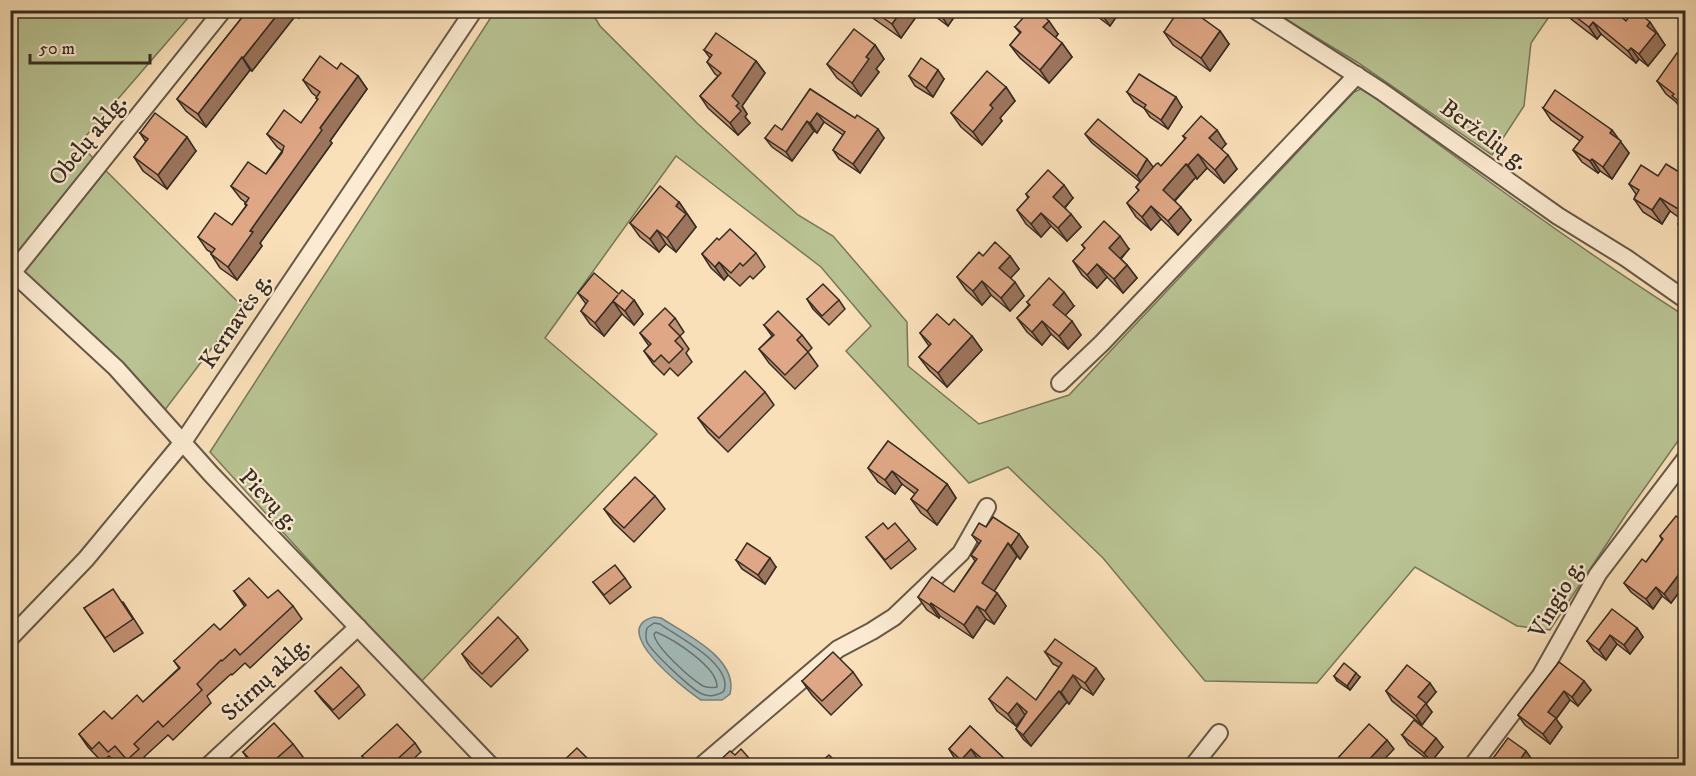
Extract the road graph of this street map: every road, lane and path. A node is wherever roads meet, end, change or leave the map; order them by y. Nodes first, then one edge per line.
1 (223, 10) edge
2 (474, 10) edge
3 (1254, 10) edge
4 (1357, 75) junction
5 (12, 271) edge
6 (1686, 300) edge
7 (1060, 383) dead end
8 (183, 442) junction
9 (1686, 458) edge
10 (987, 507) dead end
11 (358, 627) junction
12 (10, 638) edge
13 (1219, 733) dead end
14 (208, 765) edge
15 (491, 765) edge
16 (701, 765) edge
17 (1193, 765) edge
18 (1472, 765) edge

1 - 5 street, Obelų aklg.
2 - 8 street, Kernavės g.
3 - 4 street, Berželių g.
4 - 6 street, Berželių g.
4 - 7 street
5 - 8 street, Pievų g.
8 - 11 street, Pievų g.
8 - 12 street, Kernavės g.
9 - 18 street, Vingio g.
10 - 16 street
11 - 14 street, Stirnų aklg.
11 - 15 street, Pievų g.
13 - 17 street

